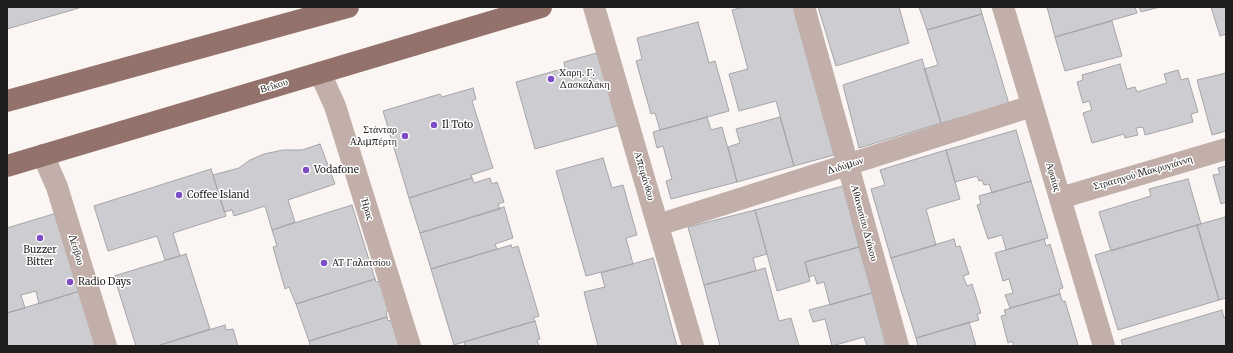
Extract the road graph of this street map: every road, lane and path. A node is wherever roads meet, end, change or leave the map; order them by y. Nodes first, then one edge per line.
1 (348, 7) edge
2 (541, 7) edge
3 (594, 7) edge
4 (804, 7) edge
5 (1003, 7) edge
6 (320, 73) junction
7 (7, 101) edge
8 (1032, 106) junction
9 (1226, 149) edge
10 (43, 155) junction
11 (848, 165) junction
12 (7, 166) edge
13 (1060, 198) junction
14 (658, 225) junction
15 (106, 346) edge
16 (410, 346) edge
17 (693, 346) edge
18 (898, 346) edge
19 (1104, 346) edge

1 - 7 main road
2 - 6 main road, Βεΐκου
3 - 14 street, Απειράνθου
4 - 11 street, Αθανασίου Διάκου
5 - 8 street, Αφαίας
6 - 10 main road, Βεΐκου
6 - 16 street, Ήρας
8 - 11 street, Διδύμων
8 - 13 street, Αφαίας
9 - 13 street, Στρατηγού Μακρυγιάννη
10 - 12 main road, Βεΐκου
10 - 15 street, Λέσβου
11 - 14 street, Διδύμων
11 - 18 street, Αθανασίου Διάκου
13 - 19 street, Αφαίας
14 - 17 street, Απειράνθου

